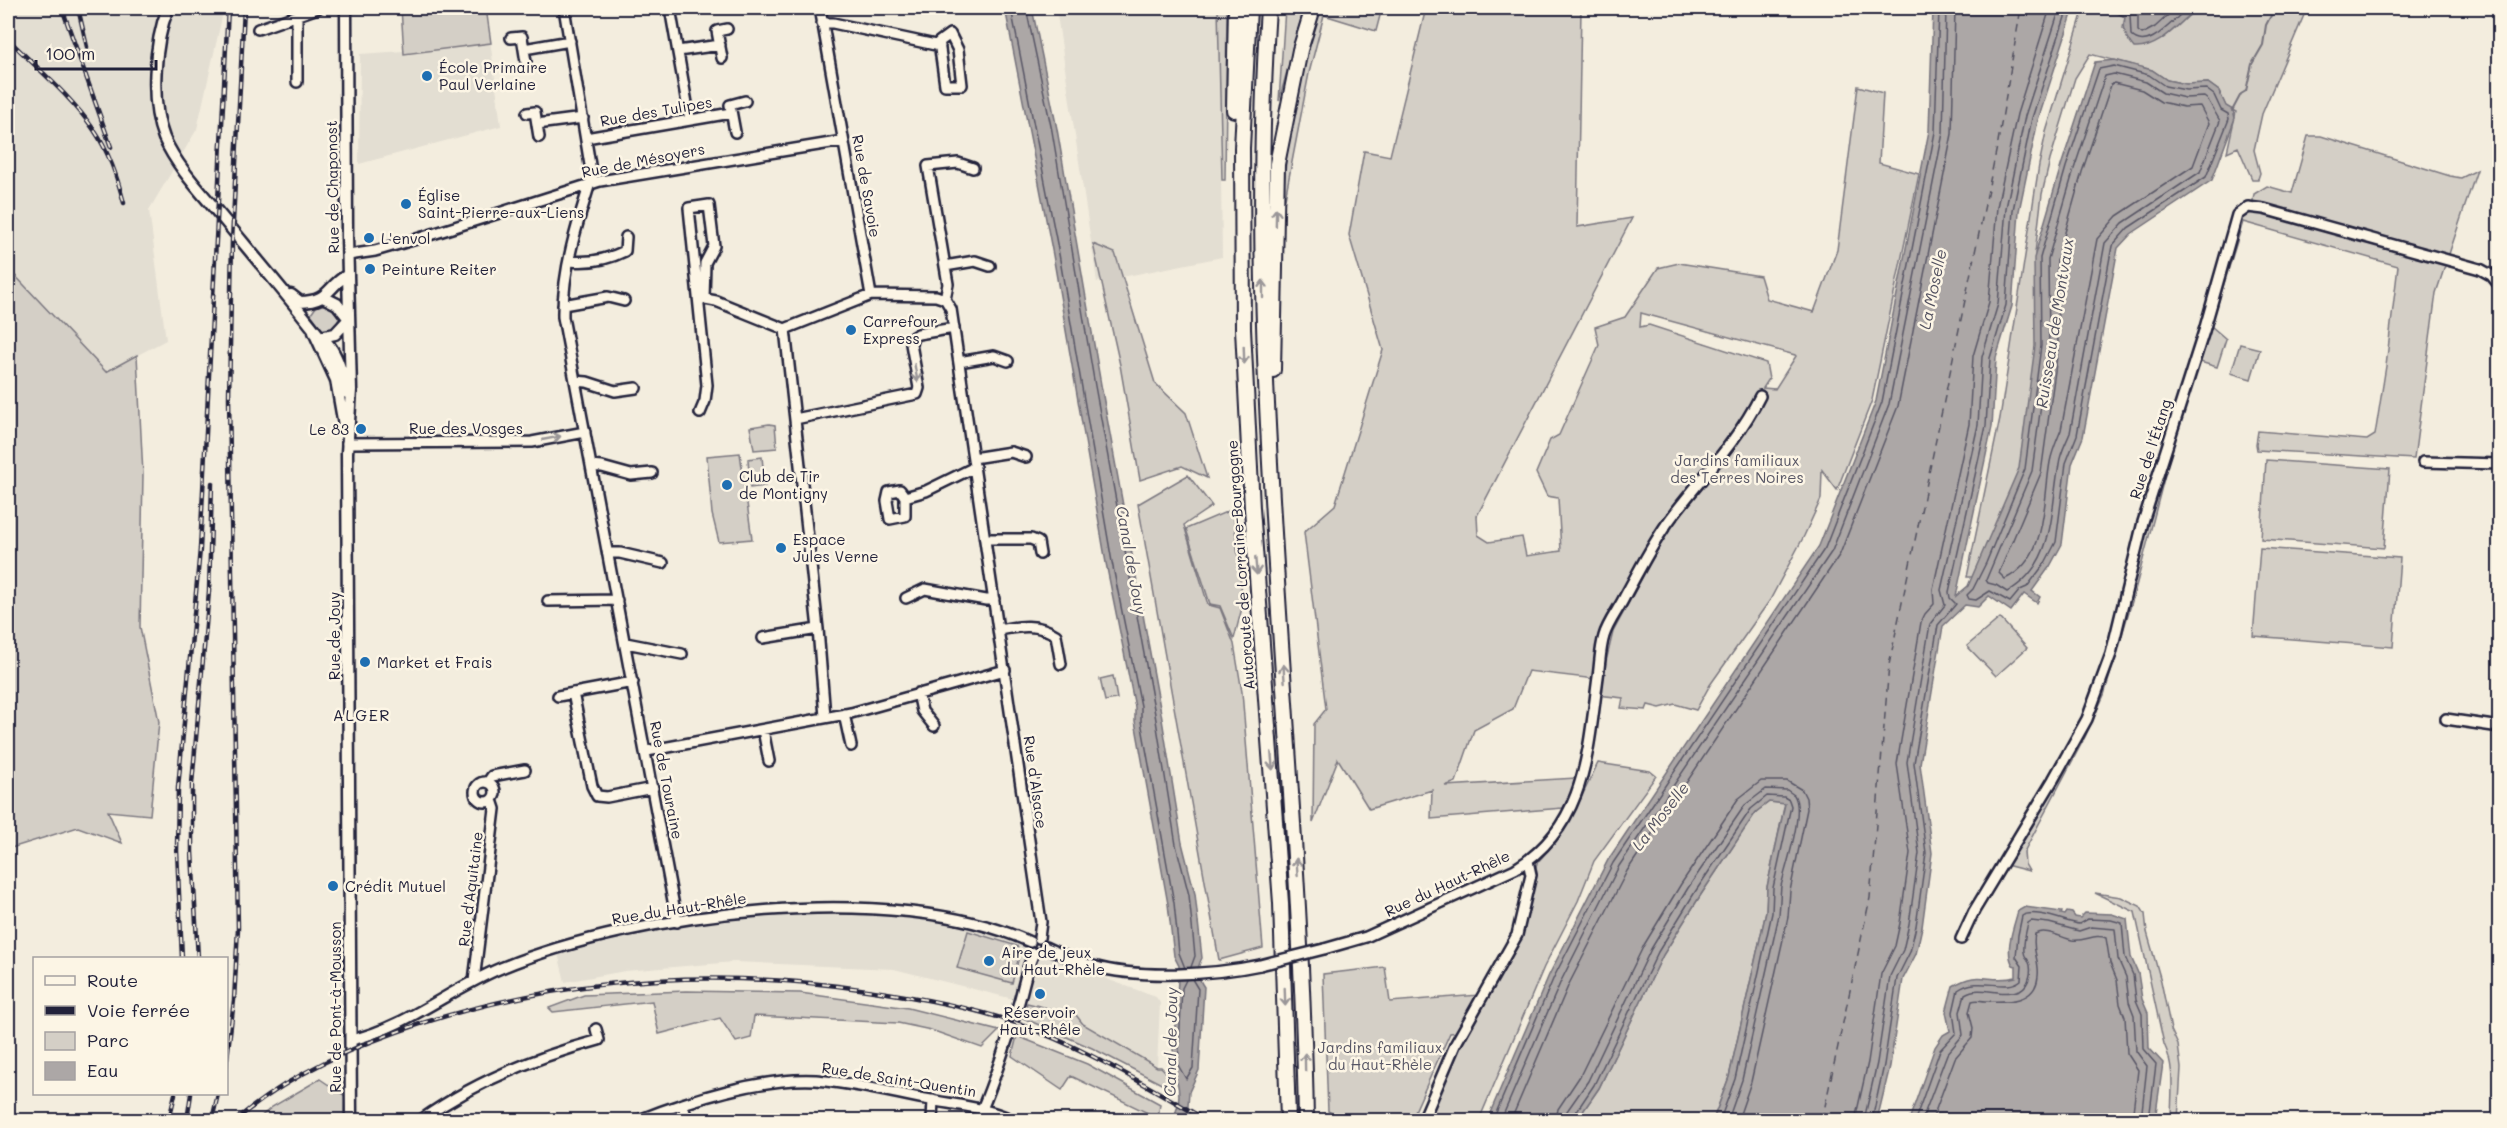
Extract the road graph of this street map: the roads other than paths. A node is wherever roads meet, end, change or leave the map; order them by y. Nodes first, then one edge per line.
1 (168, 8) edge
2 (318, 8) edge
3 (345, 8) edge
4 (564, 8) edge
5 (670, 8) edge
6 (820, 8) edge
7 (1236, 8) edge
8 (1249, 8) edge
9 (1268, 8) edge
10 (1313, 8) edge
11 (297, 16) junction
12 (822, 23) junction
13 (258, 29) dead end
14 (728, 29) dead end
15 (511, 38) dead end
16 (570, 41) junction
17 (720, 45) junction
18 (940, 46) junction
19 (524, 49) junction
20 (678, 51) junction
21 (941, 57) junction
22 (722, 58) dead end
23 (959, 58) junction
24 (526, 62) dead end
25 (297, 82) dead end
26 (745, 101) dead end
27 (527, 113) dead end
28 (731, 113) junction
29 (583, 118) junction
30 (690, 120) junction
31 (537, 124) junction
32 (735, 132) dead end
33 (539, 138) dead end
34 (586, 138) junction
35 (843, 141) junction
36 (1242, 148) junction
37 (973, 168) dead end
38 (589, 184) junction
39 (626, 237) dead end
40 (348, 255) junction
41 (570, 261) junction
42 (700, 265) junction
43 (945, 266) junction
44 (990, 266) dead end
45 (348, 272) junction
46 (269, 274) junction
47 (2499, 286) edge
48 (871, 295) junction
49 (325, 298) junction
50 (702, 298) junction
51 (945, 299) junction
52 (624, 301) dead end
53 (563, 305) junction
54 (349, 319) junction
55 (310, 324) junction
56 (954, 328) junction
57 (785, 329) junction
58 (320, 337) junction
59 (1008, 361) dead end
60 (959, 362) junction
61 (350, 366) joint
62 (575, 381) junction
63 (636, 388) dead end
64 (2499, 390) edge
65 (2499, 395) edge
66 (1760, 396) dead end
67 (699, 413) dead end
68 (351, 414) junction
69 (795, 419) junction
70 (585, 432) junction
71 (346, 443) junction
72 (1026, 457) dead end
73 (2423, 462) dead end
74 (974, 463) junction
75 (2499, 464) edge
76 (1271, 465) junction
77 (591, 466) junction
78 (652, 473) dead end
79 (905, 497) dead end
80 (986, 538) junction
81 (609, 553) junction
82 (1040, 554) dead end
83 (663, 563) dead end
84 (906, 598) dead end
85 (994, 599) junction
86 (617, 600) junction
87 (548, 601) dead end
88 (818, 629) junction
89 (999, 630) junction
90 (763, 638) dead end
91 (626, 643) junction
92 (682, 654) dead end
93 (1061, 664) dead end
94 (1005, 670) junction
95 (633, 682) junction
96 (573, 693) junction
97 (918, 693) junction
98 (558, 696) dead end
99 (844, 714) junction
100 (825, 717) junction
101 (2446, 719) dead end
102 (934, 726) dead end
103 (2499, 727) edge
104 (763, 730) junction
105 (851, 746) dead end
106 (646, 751) junction
107 (769, 762) dead end
108 (525, 770) dead end
109 (488, 782) junction
110 (653, 788) junction
111 (492, 800) junction
112 (1528, 861) junction
113 (350, 893) joint
114 (677, 922) junction
115 (1039, 938) junction
116 (1961, 939) dead end
117 (1030, 942) junction
118 (1045, 947) junction
119 (1034, 953) junction
120 (474, 981) junction
121 (596, 1029) dead end
122 (351, 1040) junction
123 (933, 1100) junction
124 (683, 1105) junction
125 (982, 1109) junction
126 (351, 1120) edge
127 (421, 1120) edge
128 (639, 1120) edge
129 (687, 1120) edge
130 (933, 1120) edge
131 (1013, 1120) edge
132 (1288, 1120) edge
133 (1306, 1120) edge
134 (1423, 1120) edge

1 - 46 main road, Rue de Jouy
2 - 11 street
3 - 40 main road, Rue de Chaponost
4 - 16 street, Rue de Touraine
5 - 20 street
6 - 12 street, Rue de Savoie
7 - 36 highway
8 - 36 highway, Autoroute de Lorraine-Bourgogne
76 -> 9 highway
76 -> 10 highway
11 - 13 street
11 - 25 street
12 - 18 street
12 - 35 street, Rue de Savoie
14 - 17 street
15 - 19 street
16 - 19 street
16 - 29 street, Rue de Touraine
17 - 20 street
17 - 22 street
18 - 21 street
18 - 23 street
19 - 24 street
20 - 30 street
21 - 23 street
21 - 23 street
26 - 28 street, Rue des Tulipes
27 - 31 street
28 - 30 street, Rue des Tulipes
28 - 32 street, Rue des Tulipes
29 - 31 street
29 - 34 street, Rue de Touraine
30 - 34 street, Rue des Tulipes
31 - 33 street
34 - 38 street, Rue de Touraine
35 - 38 street, Rue de Mésoyers
35 - 48 street, Rue de Savoie
36 -> 132 highway, Autoroute de Lorraine-Bourgogne
37 - 43 street, Rue d'Alsace
38 - 40 street, Rue de Mésoyers
38 - 41 street, Rue de Touraine
39 - 41 street
40 - 45 main road, Rue de Chaponost
41 - 53 street, Rue de Touraine
42 - 42 street
42 - 50 street
43 - 44 street
43 - 51 street, Rue d'Alsace
45 - 49 main road
45 - 54 main road, Rue de Chaponost
46 - 49 main road
46 - 55 main road, Rue de Jouy
47 - 116 street, Rue de l'Étang
48 - 51 street
48 - 57 street
49 - 54 main road
49 - 55 main road
50 - 57 street
50 - 67 street
51 - 56 street, Rue d'Alsace
52 - 53 street
53 - 62 street, Rue de Touraine
54 - 58 main road
54 - 61 main road, Rue de Chaponost
55 - 58 main road, Rue de Jouy
55 - 71 main road
56 - 60 street, Rue d'Alsace
56 -> 69 street
57 - 69 street
58 - 68 main road, Rue de Jouy
59 - 60 street
60 - 74 street, Rue d'Alsace
61 - 68 main road, Rue de Jouy
62 - 63 street
62 - 70 street, Rue de Touraine
64 - 65 street
66 - 112 street, Rue du Haut-Rhêle
68 - 71 main road, Rue de Jouy
69 - 88 street
71 -> 70 street, Rue des Vosges
70 - 77 street, Rue de Touraine
71 - 113 main road, Rue de Jouy
72 - 74 street
73 - 75 street
74 - 79 street
74 - 80 street, Rue d'Alsace
133 -> 76 highway
77 - 78 street
77 - 81 street, Rue de Touraine
80 - 82 street
80 - 85 street, Rue d'Alsace
81 - 83 street
81 - 86 street, Rue de Touraine
84 - 85 street
85 - 89 street, Rue d'Alsace
86 - 87 street
86 - 91 street, Rue de Touraine
88 - 90 street
88 - 100 street
89 - 93 street
89 - 94 street, Rue d'Alsace
91 - 92 street
91 - 95 street, Rue de Touraine
94 - 97 street
94 - 115 street, Rue d'Alsace
95 - 96 street
95 - 106 street, Rue de Touraine
96 - 98 street
96 - 110 street
97 - 99 street
97 - 102 street
99 - 100 street
99 - 105 street
100 - 104 street
101 - 103 street
104 - 106 street
104 - 107 street
106 - 110 street, Rue de Touraine
108 - 109 street
109 - 111 street, Rue d'Aquitaine
109 - 111 street
110 - 114 street, Rue de Touraine
111 - 120 street, Rue d'Aquitaine
112 - 118 street, Rue du Haut-Rhêle, bridge
112 - 134 street
113 - 122 main road, Rue de Pont-à-Mousson
114 - 117 street, Rue du Haut-Rhêle
114 - 120 street, Rue du Haut-Rhêle
115 - 117 street
115 - 118 street
117 - 119 street
118 - 119 street
119 - 125 street
120 - 122 street, Rue du Haut-Rhêle
121 - 127 street
122 - 126 main road, Rue de Pont-à-Mousson
123 - 124 street, Rue de Saint-Quentin
123 - 125 street, Rue de Saint-Quentin
123 - 130 street
124 - 128 street, Rue de Saint-Quentin
124 - 129 street
125 - 131 street, Rue de Saint-Quentin

